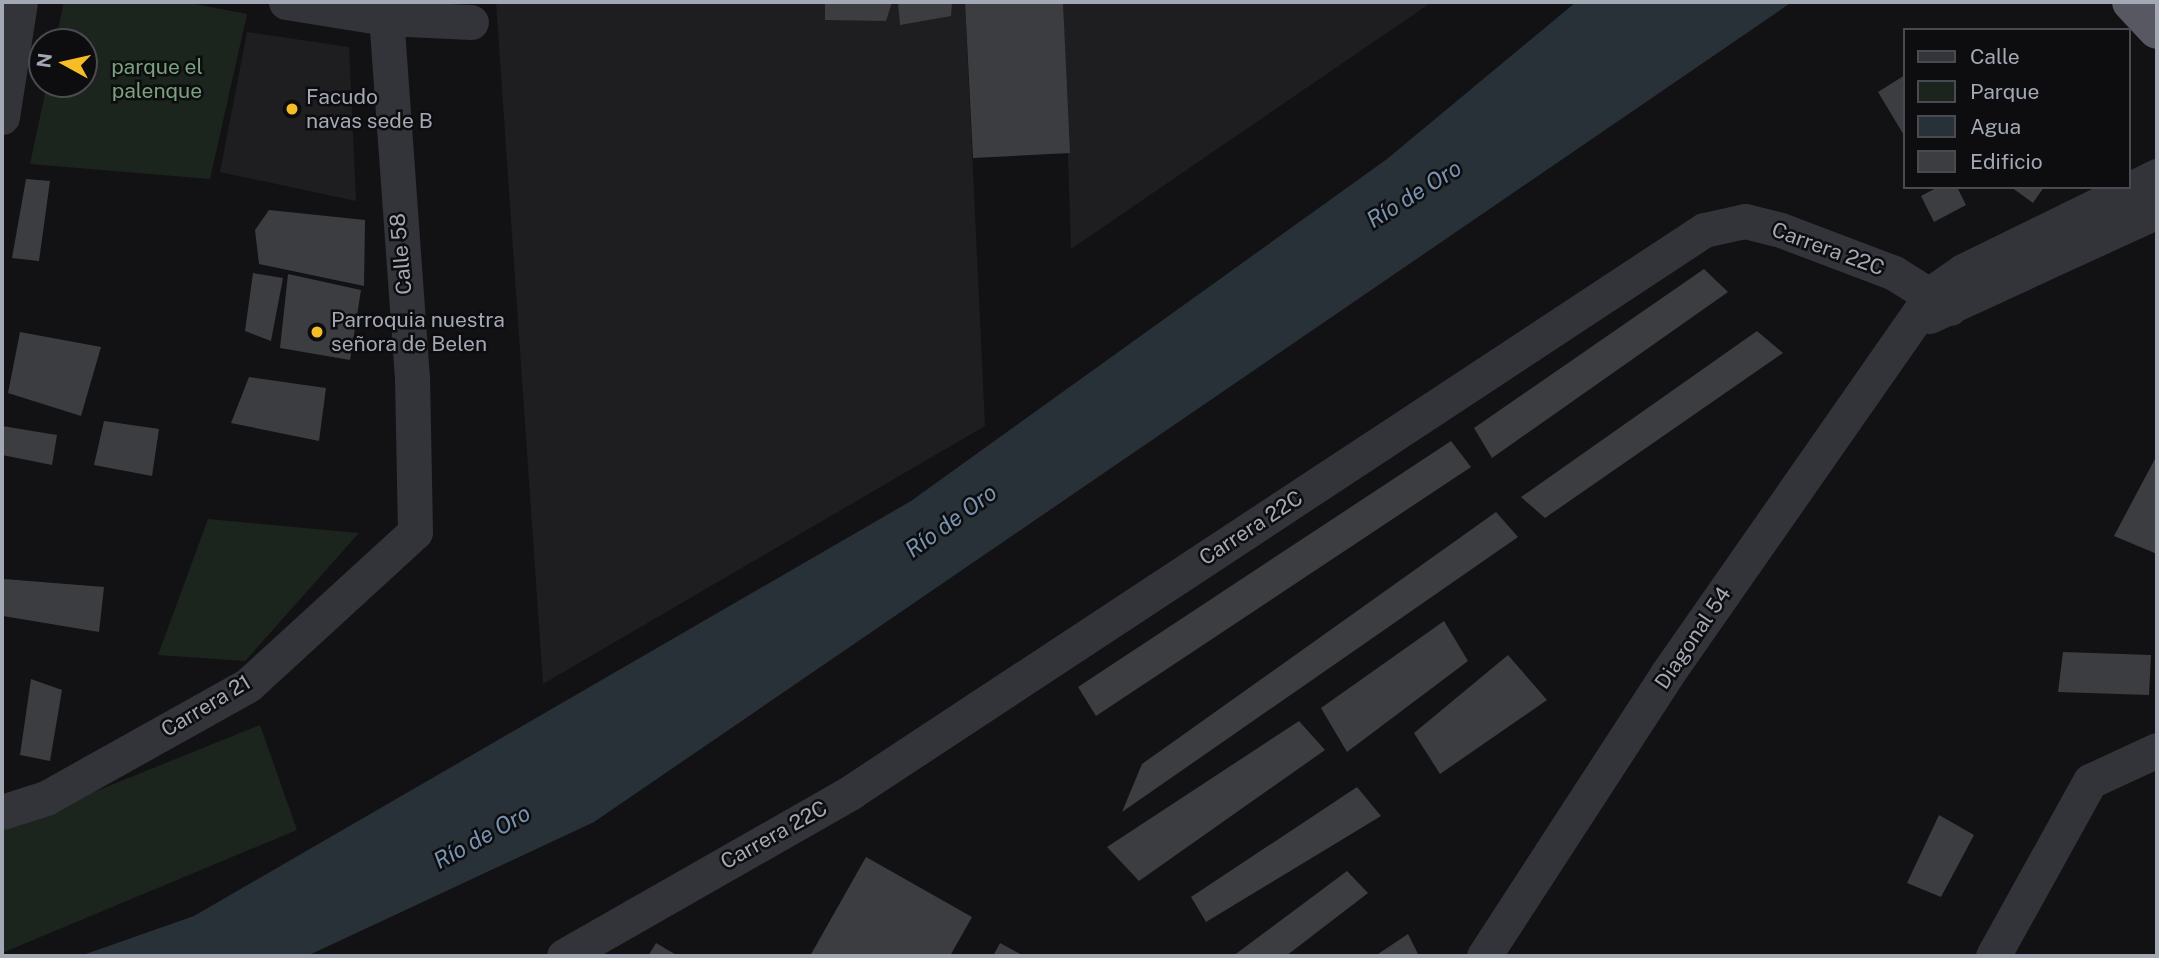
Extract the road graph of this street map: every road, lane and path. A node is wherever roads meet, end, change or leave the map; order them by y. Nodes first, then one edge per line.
1 (20, 2) edge
2 (286, 2) edge
3 (2131, 2) edge
4 (386, 18) junction
5 (471, 22) dead end
6 (2157, 30) edge
7 (2, 117) edge
8 (2157, 176) edge
9 (2131, 189) edge
10 (2131, 189) edge
11 (2157, 211) edge
12 (1942, 300) junction
13 (415, 532) joint
14 (2157, 750) edge
15 (2, 812) edge
16 (564, 956) edge
17 (1484, 956) edge
18 (1993, 956) edge

1 - 7 street
2 - 4 street
3 - 6 highway
4 - 5 street
4 - 13 street, Calle 58
8 - 9 street, Diagonal 54
10 - 12 street, Diagonal 54
11 - 12 street, Diagonal 54
12 - 16 street, Carrera 22C
12 - 17 street, Diagonal 54
13 - 15 street, Carrera 21
14 - 18 street

